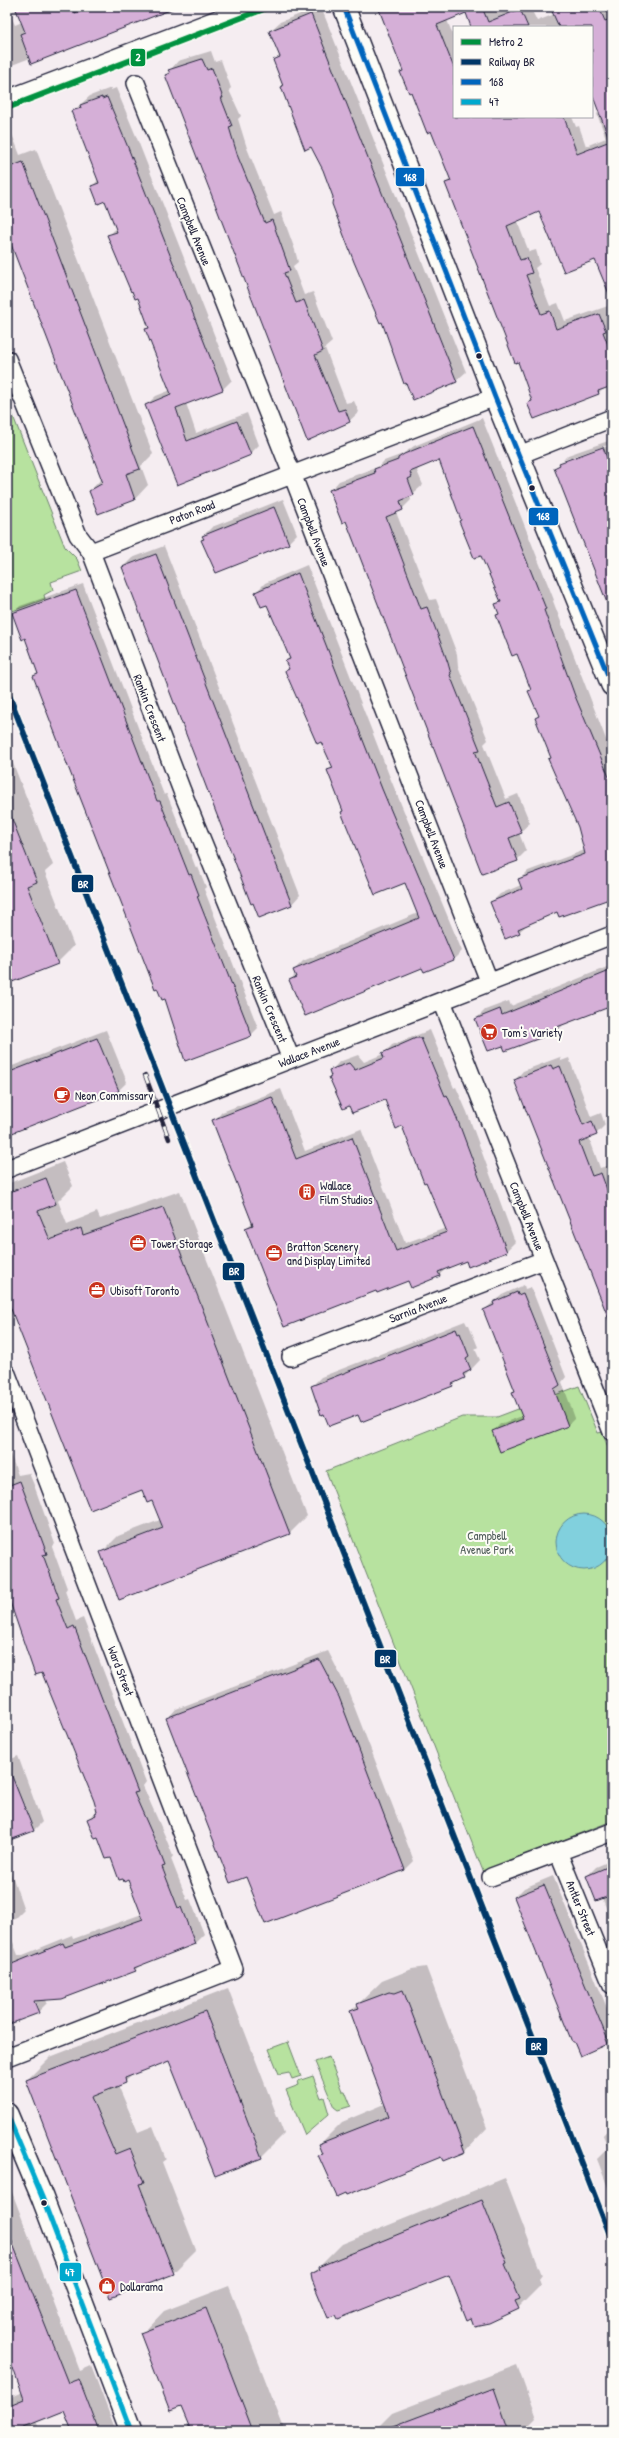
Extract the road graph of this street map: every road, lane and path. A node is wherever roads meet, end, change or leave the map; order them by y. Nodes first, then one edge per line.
1 (249, 7) edge
2 (344, 7) edge
3 (136, 83) dead end
4 (7, 99) edge
5 (7, 359) edge
6 (495, 396) junction
7 (612, 418) edge
8 (519, 455) junction
9 (292, 474) junction
10 (91, 552) junction
11 (612, 685) edge
12 (612, 935) edge
13 (489, 981) junction
14 (442, 1001) junction
15 (291, 1059) junction
16 (7, 1169) edge
17 (544, 1260) junction
18 (291, 1357) dead end
19 (7, 1374) edge
20 (612, 1432) edge
21 (612, 1832) edge
22 (558, 1852) junction
23 (491, 1877) dead end
24 (612, 1985) edge
25 (7, 2057) edge
26 (7, 2114) edge
27 (131, 2431) edge

1 - 4 street
2 - 6 street
3 - 9 street, Campbell Avenue
5 - 10 street, Rankin Crescent
6 - 8 street
6 - 9 street, Paton Road
7 - 8 street
8 - 11 street
9 - 10 street, Paton Road
9 - 13 street, Campbell Avenue
10 - 15 street, Rankin Crescent
12 - 13 street, Wallace Avenue
13 - 14 street, Wallace Avenue
14 - 15 street, Wallace Avenue
14 - 17 street, Campbell Avenue
15 - 16 street, Wallace Avenue
17 - 18 street, Sarnia Avenue
17 - 20 street, Campbell Avenue
19 - 25 street, Ward Street
21 - 22 street
22 - 23 street
22 - 24 street, Antler Street
26 - 27 street

